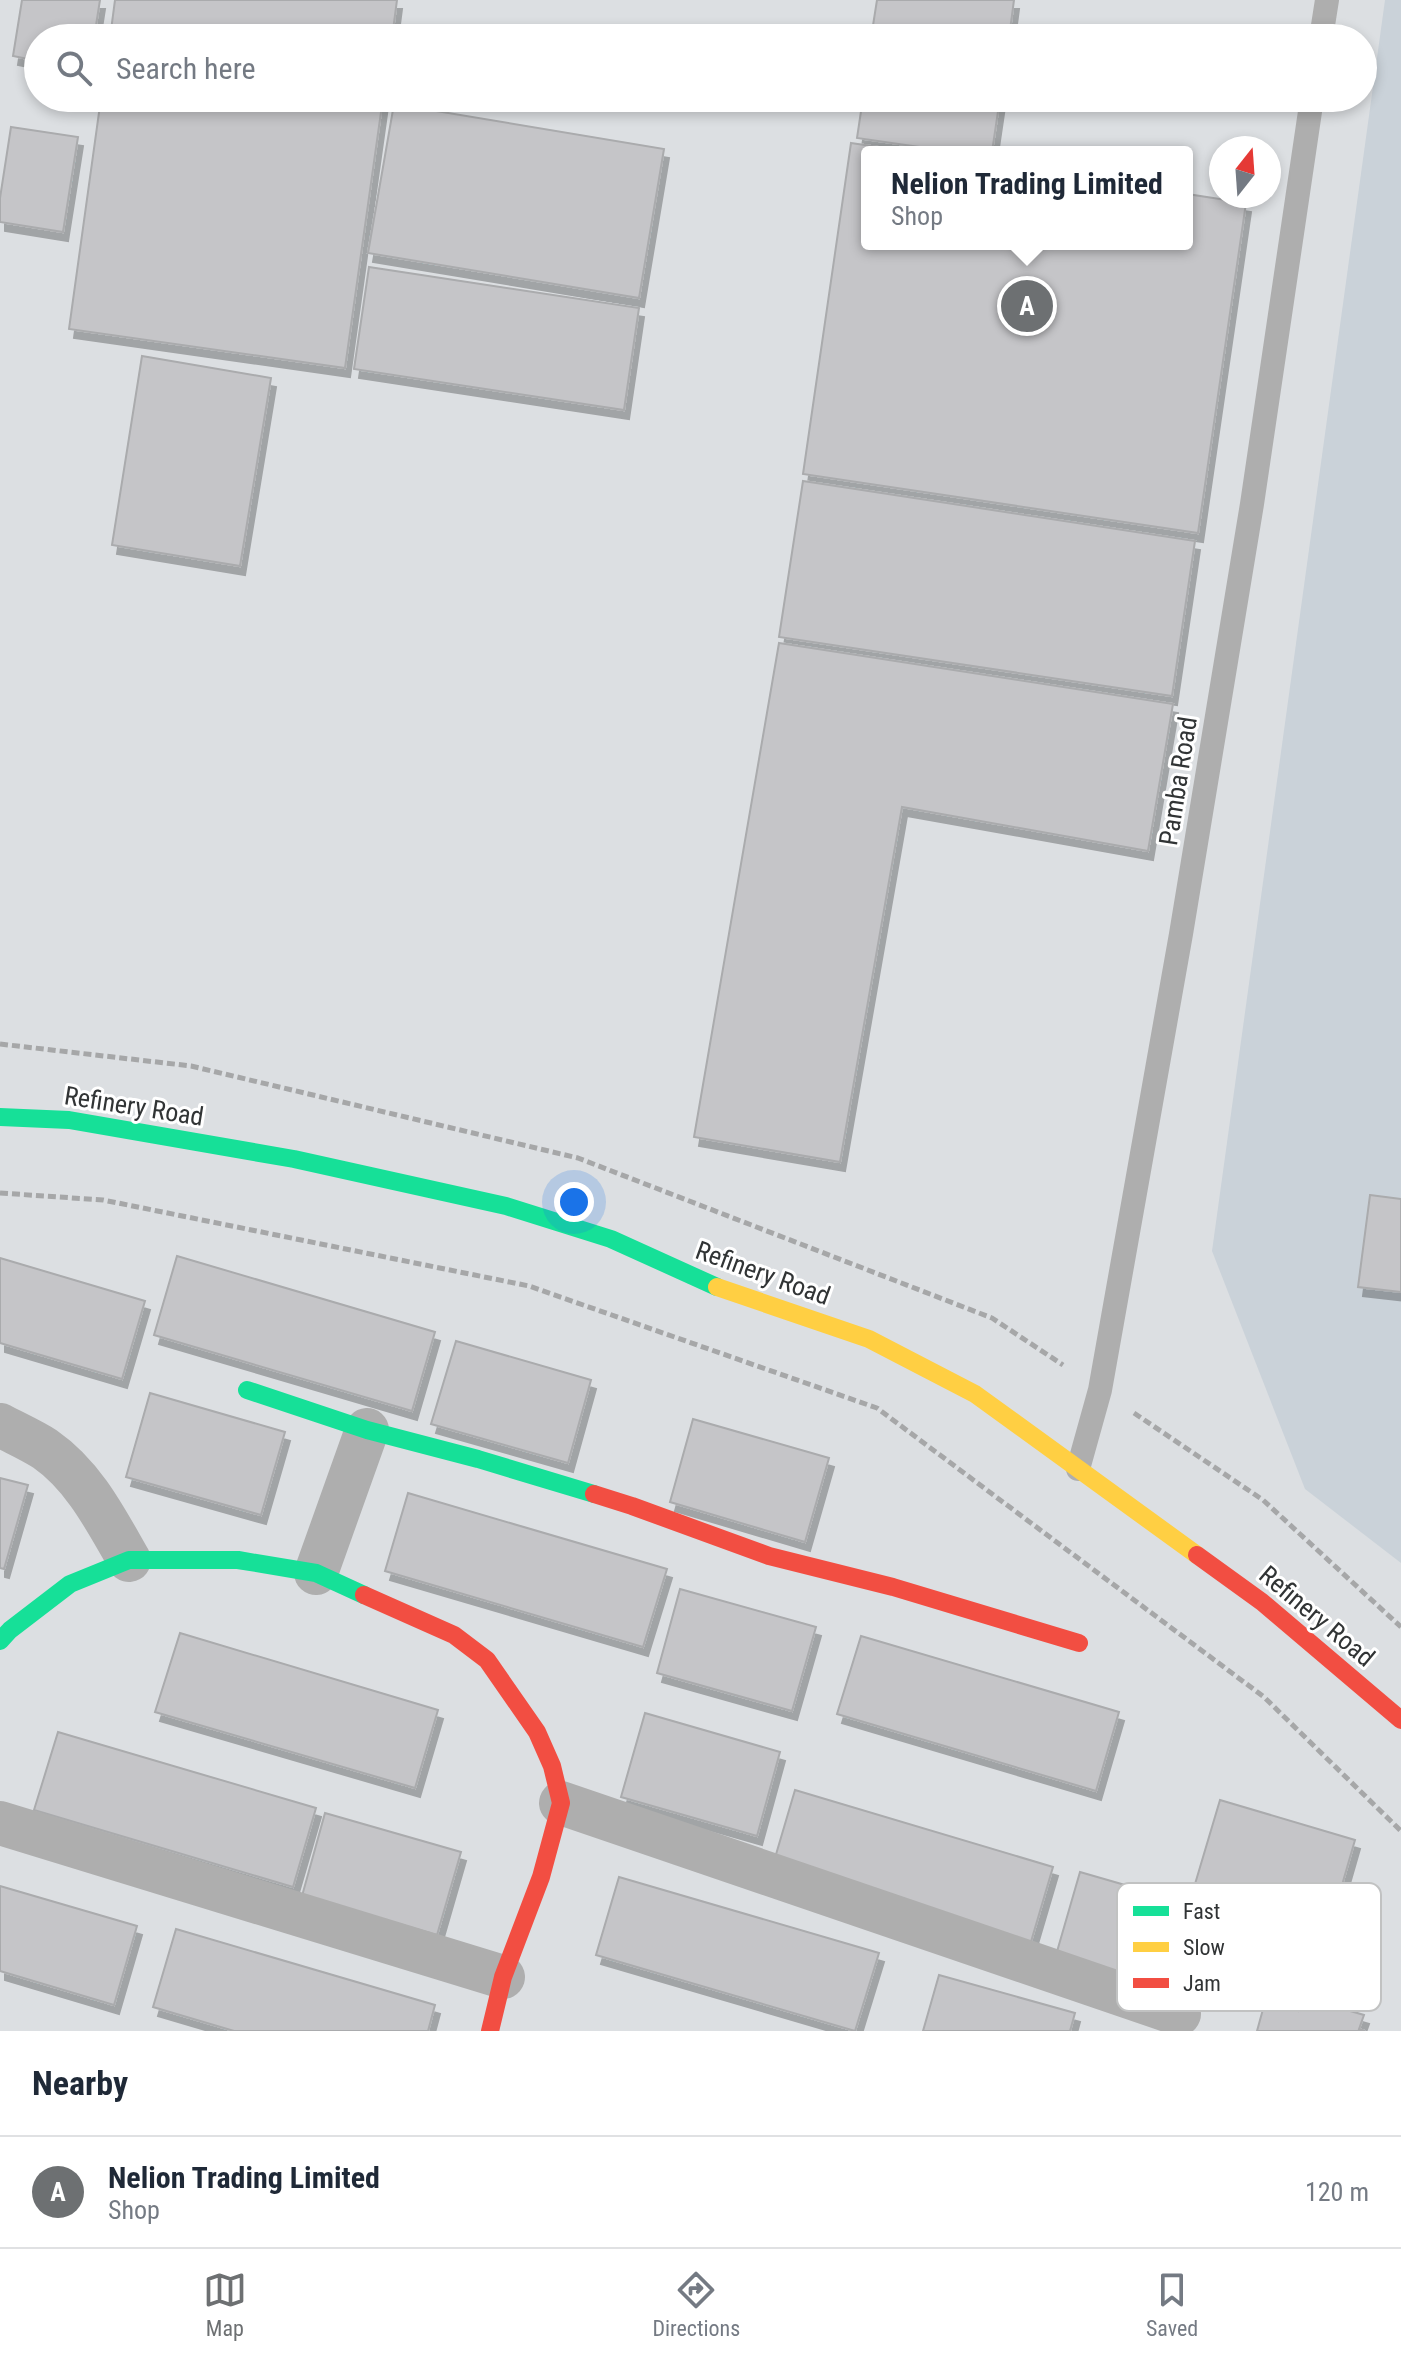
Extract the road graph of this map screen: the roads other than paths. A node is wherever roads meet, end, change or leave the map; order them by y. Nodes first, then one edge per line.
1 (1327, 0) edge
2 (1323, 24) edge
3 (1310, 112) edge
4 (0, 1117) edge
5 (247, 1390) dead end
6 (0, 1425) edge
7 (367, 1430) junction
8 (1078, 1469) junction
9 (129, 1560) junction
10 (316, 1573) junction
11 (0, 1641) edge
12 (1079, 1643) dead end
13 (1401, 1720) edge
14 (561, 1803) junction
15 (0, 1823) edge
16 (503, 1977) junction
17 (1117, 1993) edge
18 (1170, 2011) edge
19 (1179, 2014) dead end
20 (490, 2031) edge

1 - 2 lane
3 - 8 lane, Pamba Road
4 - 8 street, Refinery Road
5 - 7 street
6 - 9 street
7 - 10 street
7 - 12 street
8 - 13 street, Refinery Road
9 - 10 street
9 - 11 street
10 - 14 street
14 - 16 street
14 - 17 street
15 - 16 street
16 - 20 street
18 - 19 street

